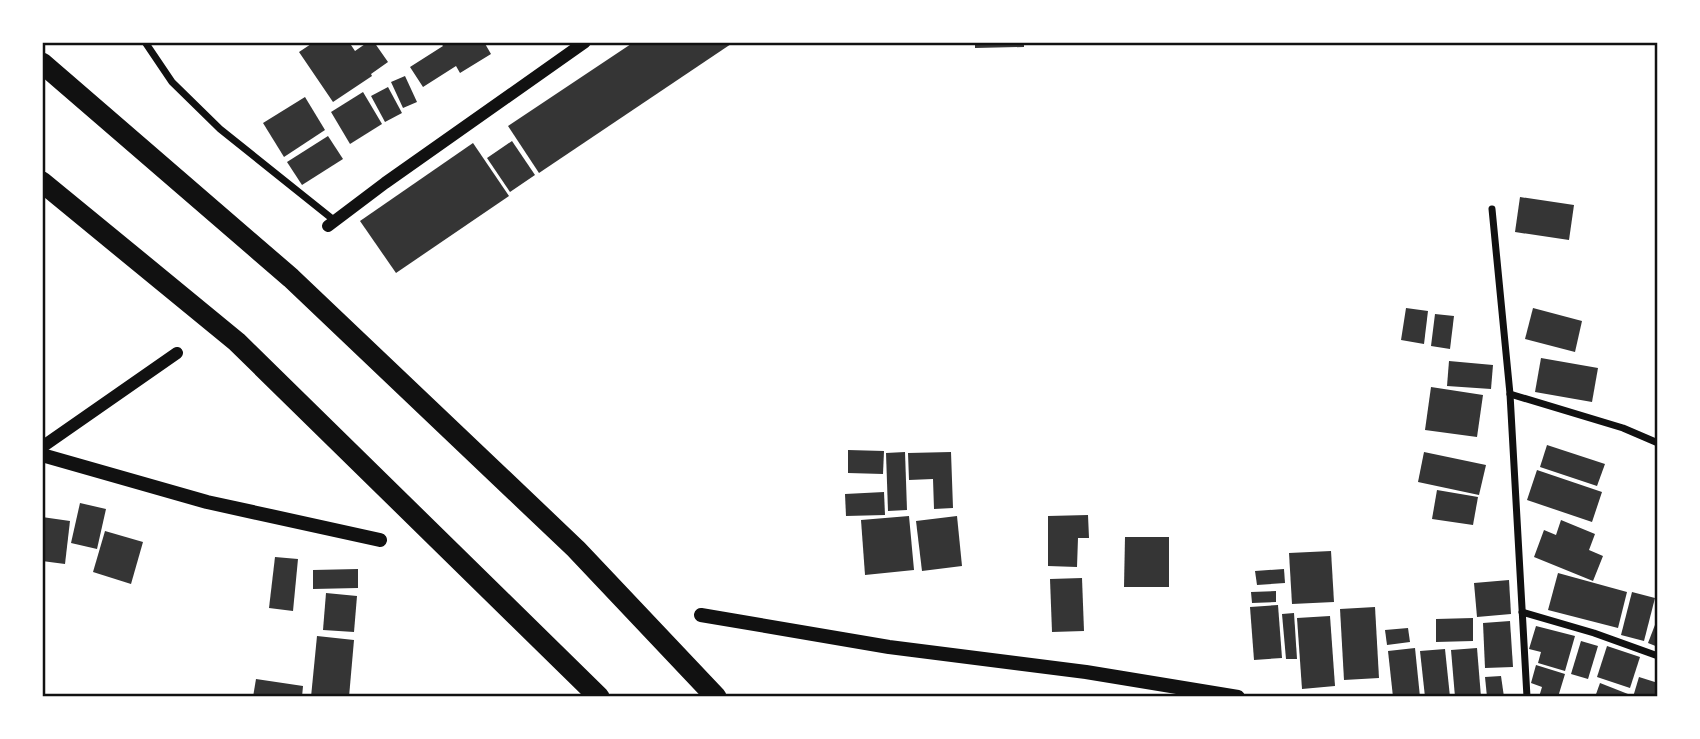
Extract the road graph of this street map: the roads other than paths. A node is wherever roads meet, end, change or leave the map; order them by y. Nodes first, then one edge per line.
1 (145, 42) edge
2 (585, 42) edge
3 (42, 63) edge
4 (42, 182) edge
5 (1492, 209) dead end
6 (332, 223) joint
7 (177, 353) dead end
8 (1510, 394) junction
9 (1658, 443) edge
10 (42, 447) edge
11 (42, 455) edge
12 (380, 540) dead end
13 (1522, 612) junction
14 (701, 615) dead end
15 (1658, 656) edge
16 (599, 697) edge
17 (716, 697) edge
18 (1238, 697) edge
19 (1527, 697) edge

1 - 6 street
2 - 6 street
3 - 17 highway
4 - 16 highway
5 - 8 street
7 - 10 street
8 - 9 street
8 - 13 street
11 - 12 main road
13 - 15 street
13 - 19 street
14 - 18 main road

